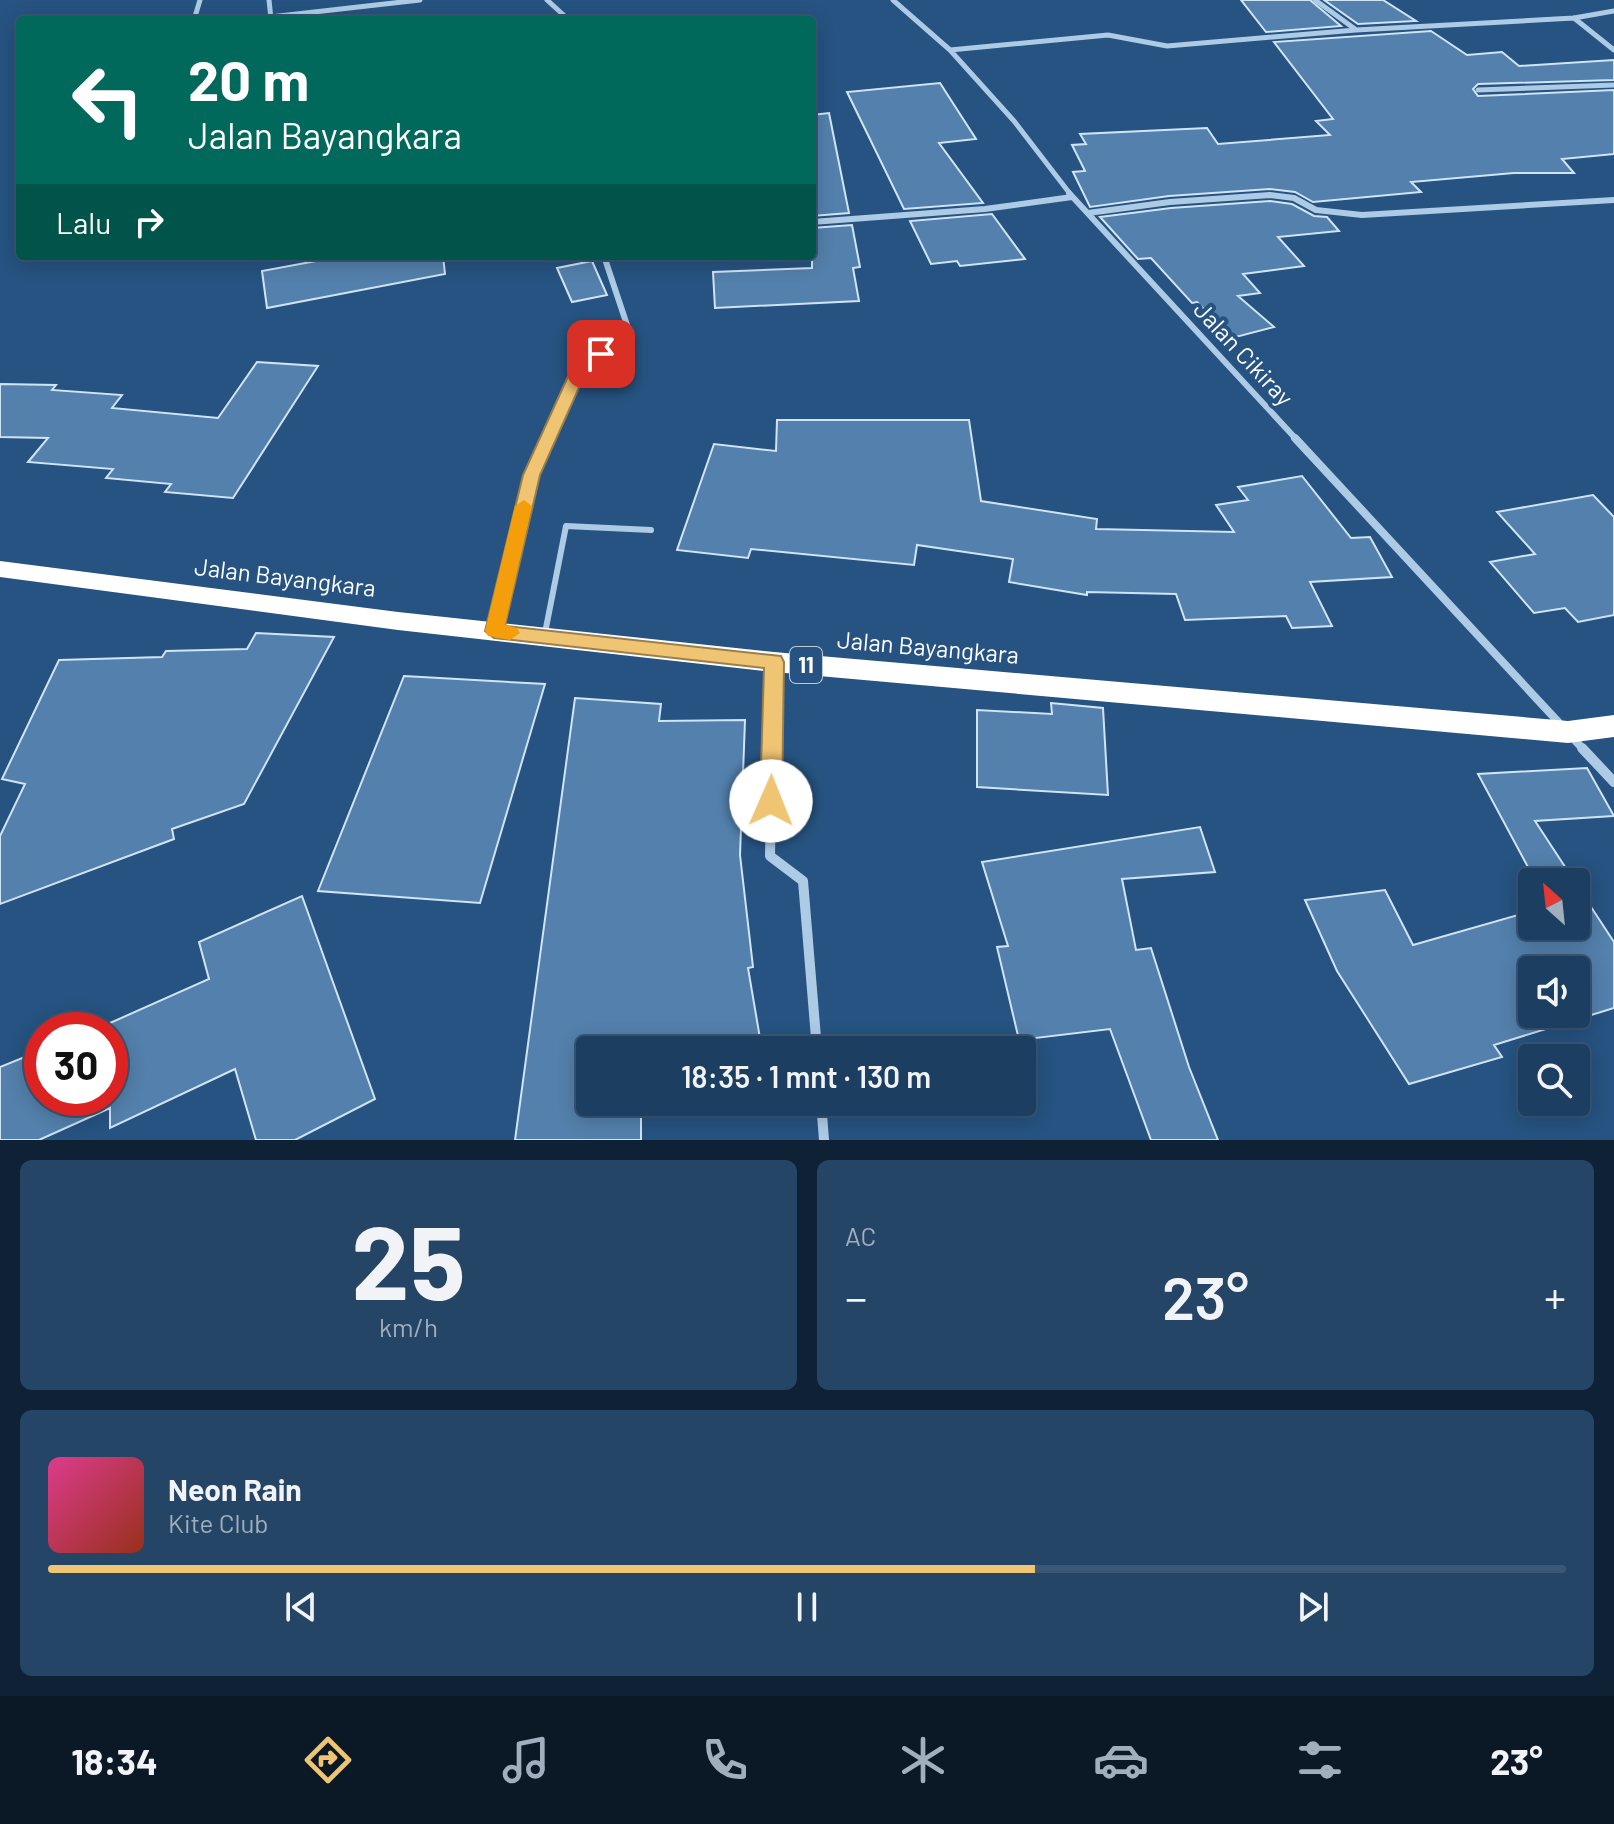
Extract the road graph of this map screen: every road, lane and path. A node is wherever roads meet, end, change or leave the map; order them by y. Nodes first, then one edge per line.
1 (420, 0) edge
2 (547, 0) edge
3 (893, 0) edge
4 (1315, 0) edge
5 (1614, 11) edge
6 (287, 16) edge
7 (565, 16) edge
8 (1574, 18) junction
9 (1356, 30) junction
10 (950, 50) junction
11 (1614, 50) edge
12 (1614, 85) edge
13 (1478, 90) dead end
14 (1072, 197) junction
15 (1614, 200) edge
16 (1088, 213) junction
17 (816, 222) edge
18 (605, 260) edge
19 (651, 530) dead end
20 (0, 569) edge
21 (494, 631) junction
22 (544, 637) junction
23 (774, 662) junction
24 (1614, 726) edge
25 (1568, 732) junction
26 (1614, 782) edge
27 (816, 1036) edge
28 (822, 1116) edge
29 (824, 1140) edge

1 - 6 street
2 - 7 street
3 - 10 street, Jalan Cikiray
4 - 9 street
5 - 8 street
8 - 9 street
8 - 11 street
9 - 10 street
10 - 14 street, Jalan Cikiray
12 - 13 street
14 - 16 street, Jalan Cikiray
14 - 17 street
15 - 16 street
16 - 25 street, Jalan Cikiray
18 - 21 street
19 - 22 lane
20 - 21 highway, Jalan Bayangkara / 11
21 - 22 highway, Jalan Bayangkara / 11
22 - 23 highway, Jalan Bayangkara / 11
23 - 25 highway, Jalan Bayangkara / 11
23 - 27 street
24 - 25 highway, Jalan Bayangkara / 11
25 - 26 street, Jalan Cikiray
28 - 29 street

